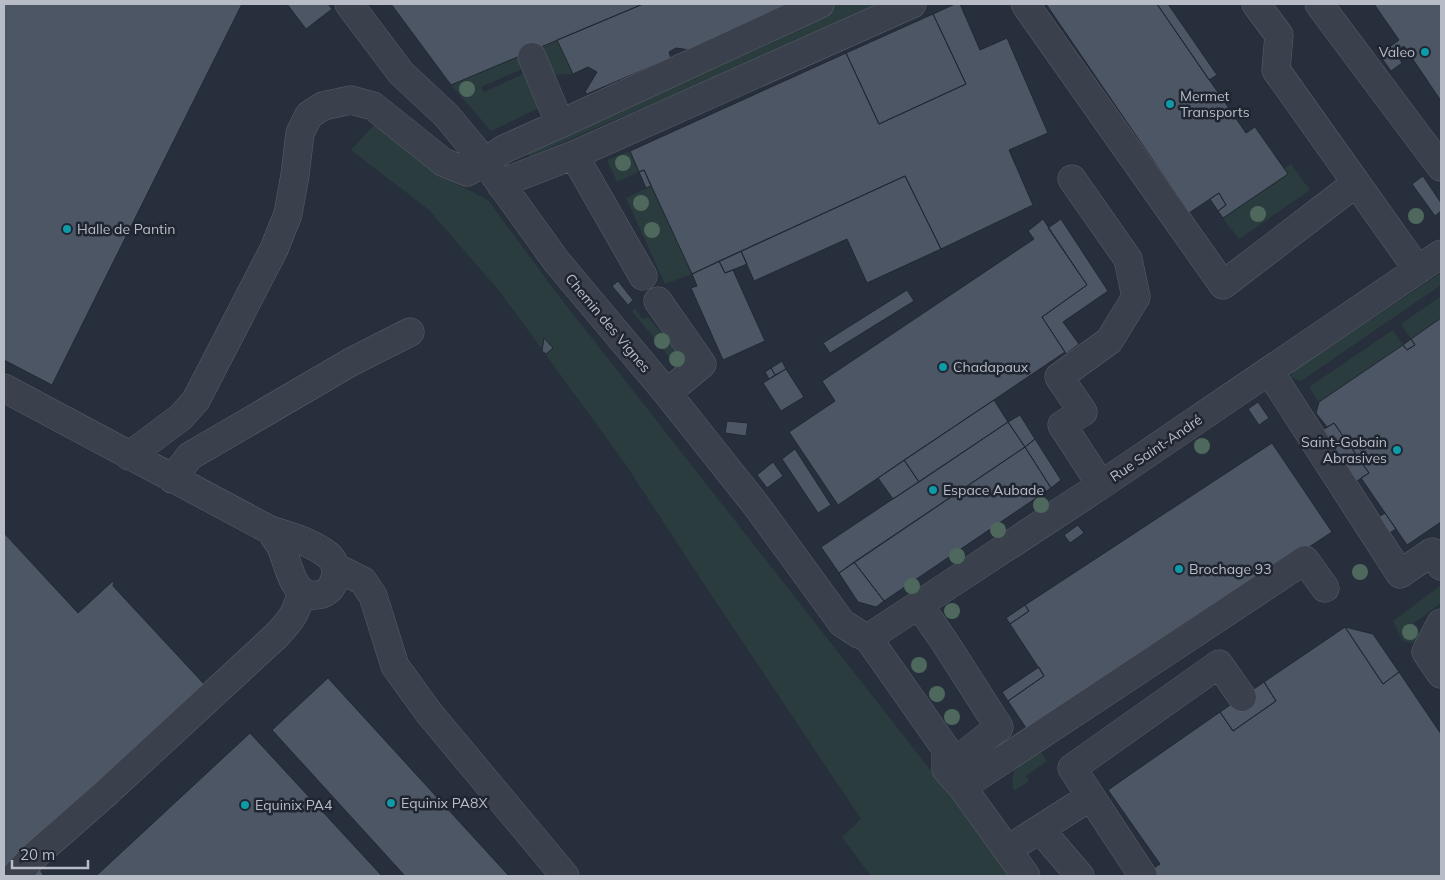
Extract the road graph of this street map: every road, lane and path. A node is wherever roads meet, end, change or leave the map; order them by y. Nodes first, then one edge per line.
1 (350, 4) edge
2 (820, 4) edge
3 (912, 4) edge
4 (1025, 4) edge
5 (1256, 4) edge
6 (1319, 4) edge
7 (532, 57) dead end
8 (560, 124) junction
9 (574, 155) junction
10 (485, 162) junction
11 (1441, 167) edge
12 (1072, 179) dead end
13 (1356, 183) junction
14 (501, 185) junction
15 (1441, 254) edge
16 (1418, 270) junction
17 (643, 276) dead end
18 (658, 300) dead end
19 (410, 332) dead end
20 (1268, 372) junction
21 (4, 388) edge
22 (667, 394) junction
23 (128, 456) junction
24 (172, 479) junction
25 (1101, 485) junction
26 (270, 530) junction
27 (1441, 566) edge
28 (337, 568) junction
29 (1325, 588) dead end
30 (302, 592) junction
31 (918, 605) junction
32 (1441, 623) edge
33 (868, 638) junction
34 (1441, 674) edge
35 (1242, 697) dead end
36 (954, 778) junction
37 (1094, 803) junction
38 (1050, 841) junction
39 (1017, 864) edge
40 (15, 876) edge
41 (565, 876) edge
42 (1080, 876) edge
43 (1143, 876) edge

1 - 10 street, Chemin des Vignes
2 - 8 street
3 - 9 street
4 - 13 street
5 - 13 street
6 - 11 street
7 - 8 street
8 - 10 street
9 - 14 street
9 - 17 street
10 - 14 street, Chemin des Vignes
10 - 23 street
12 - 25 street
13 - 16 street
14 - 22 street, Chemin des Vignes
15 - 16 street, Rue Saint-André
16 - 20 street, Rue Saint-André
18 - 22 street
19 - 24 street
20 - 25 street, Rue Saint-André
20 - 27 street
21 - 23 street
22 - 33 street, Chemin des Vignes
23 - 24 street
24 - 26 street
25 - 31 street, Rue Saint-André
26 - 28 street
26 - 30 street
28 - 30 street
28 - 41 street
29 - 36 street
30 - 40 street
31 - 33 street, Rue Saint-André
31 - 36 street
32 - 34 street
33 - 36 street, Chemin des Vignes
35 - 37 street
36 - 39 street
37 - 38 street
37 - 39 street
37 - 43 street
38 - 39 street
38 - 42 street

